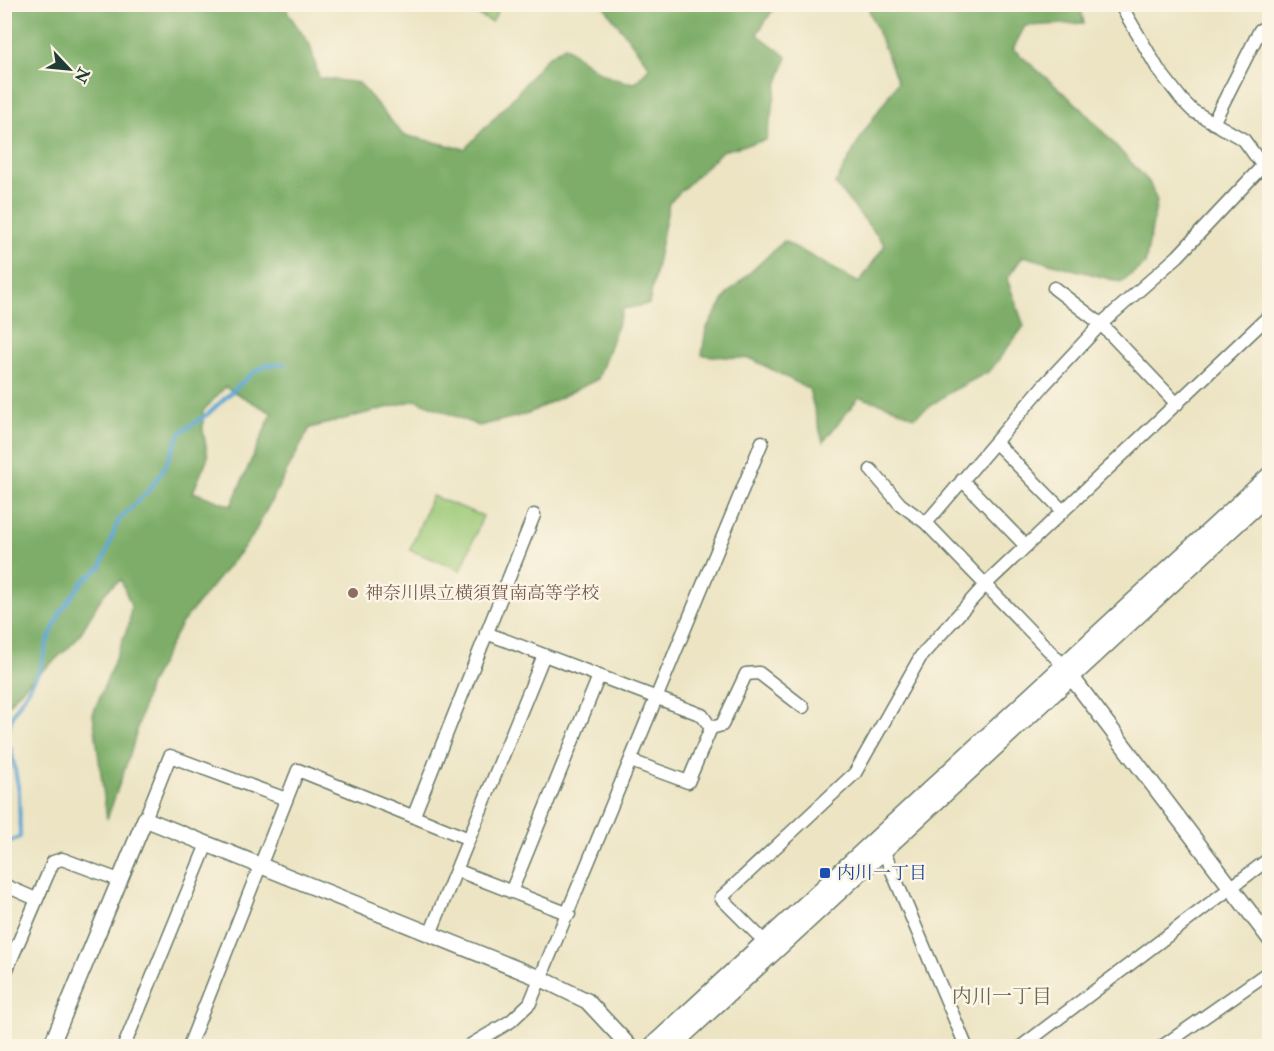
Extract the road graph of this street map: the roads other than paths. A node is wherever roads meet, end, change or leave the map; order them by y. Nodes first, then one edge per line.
1 (1120, 4) edge
2 (1269, 25) edge
3 (1213, 123) junction
4 (1267, 166) edge
5 (1054, 288) dead end
6 (1269, 315) edge
7 (1101, 324) junction
8 (1177, 404) junction
9 (762, 442) dead end
10 (996, 442) junction
11 (871, 470) dead end
12 (1269, 474) edge
13 (962, 480) junction
14 (1269, 494) edge
15 (1062, 510) junction
16 (534, 515) dead end
17 (926, 523) junction
18 (1025, 544) junction
19 (986, 584) junction
20 (486, 633) junction
21 (544, 656) junction
22 (1068, 673) junction
23 (599, 676) junction
24 (657, 698) junction
25 (803, 707) dead end
26 (711, 728) junction
27 (631, 761) junction
28 (286, 799) junction
29 (414, 815) junction
30 (145, 819) junction
31 (469, 839) junction
32 (207, 844) junction
33 (881, 845) junction
34 (1269, 858) edge
35 (260, 865) junction
36 (456, 870) junction
37 (119, 880) junction
38 (4, 885) edge
39 (1231, 888) junction
40 (511, 892) junction
41 (36, 899) junction
42 (569, 914) junction
43 (430, 934) junction
44 (1269, 939) edge
45 (771, 948) junction
46 (1269, 971) edge
47 (4, 976) edge
48 (542, 980) junction
49 (51, 1047) edge
50 (124, 1047) edge
51 (189, 1047) edge
52 (469, 1047) edge
53 (630, 1047) edge
54 (651, 1047) edge
55 (673, 1047) edge
56 (966, 1047) edge
57 (1022, 1047) edge
58 (1163, 1047) edge

1 - 3 street
2 - 3 street
3 - 4 street
4 - 7 street
5 - 7 street
6 - 8 street
7 - 8 street
7 - 10 street
8 - 15 street
9 - 24 street
10 - 13 street
10 - 15 street
11 - 17 street
12 - 22 street
13 - 17 street
13 - 18 street
14 - 22 street
15 - 18 street
16 - 20 street
17 - 19 street
18 - 19 street
19 - 22 street
19 - 45 street
20 - 21 street
20 - 29 street
21 - 23 street
21 - 31 street
22 - 33 street
22 - 39 street
23 - 24 street
23 - 40 street
24 - 26 street
24 - 27 street
25 - 26 street
26 - 27 street
27 - 42 street
28 - 29 street
28 - 30 street
28 - 35 street
29 - 31 street
30 - 32 street
30 - 37 street
31 - 36 street
32 - 35 street
32 - 50 street
33 - 45 street
33 - 56 street
34 - 39 street
35 - 43 street
35 - 51 street
36 - 40 street
36 - 43 street
37 - 41 street
37 - 49 street
38 - 41 street
39 - 44 street
39 - 57 street
40 - 42 street
41 - 47 street
42 - 48 street
43 - 48 street
45 - 54 street
45 - 55 street
46 - 58 street
48 - 52 street
48 - 53 street

